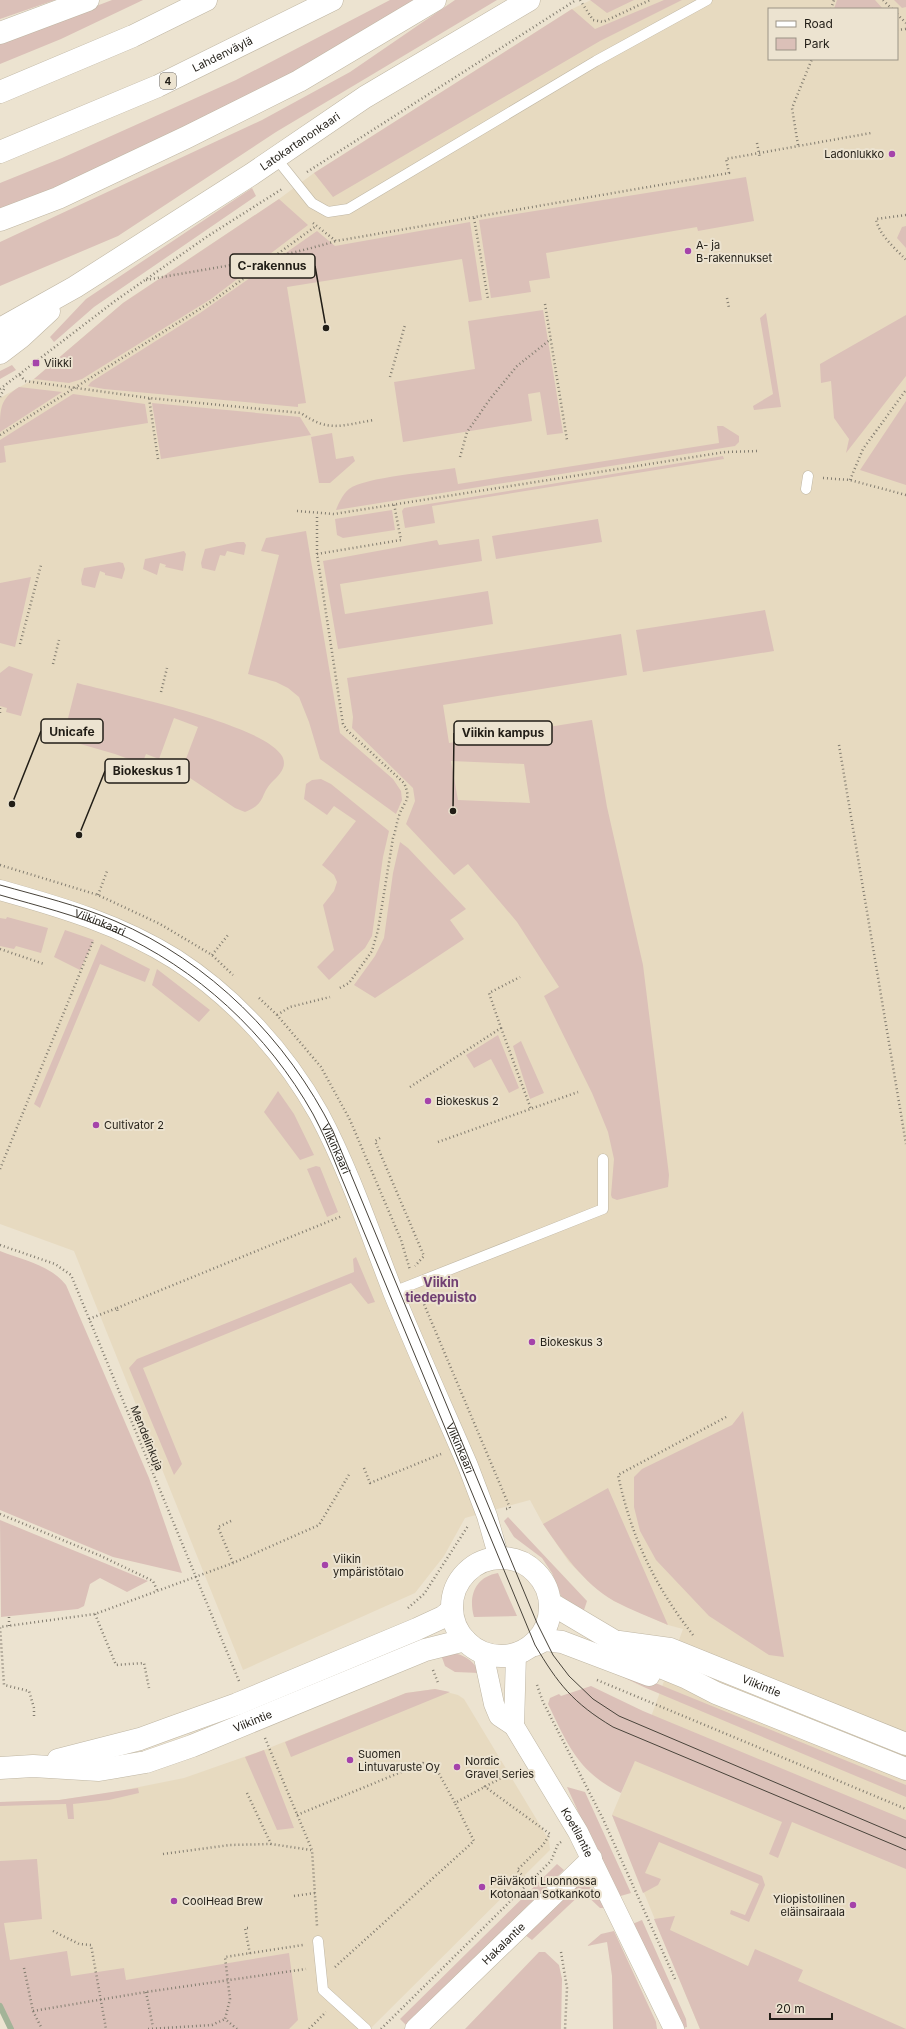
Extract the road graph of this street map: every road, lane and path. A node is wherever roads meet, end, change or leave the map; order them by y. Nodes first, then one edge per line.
1 (88, 0) edge
2 (206, 0) edge
3 (332, 0) edge
4 (434, 0) edge
5 (529, 0) edge
6 (576, 0) edge
7 (580, 0) edge
8 (650, 0) edge
9 (706, 0) edge
10 (883, 0) edge
11 (891, 8) edge
12 (898, 15) edge
13 (906, 23) edge
14 (0, 33) edge
15 (812, 60) edge
16 (0, 92) edge
17 (871, 133) dead end
18 (757, 143) dead end
19 (798, 145) junction
20 (0, 152) edge
21 (759, 152) junction
22 (276, 158) junction
23 (760, 158) dead end
24 (306, 173) dead end
25 (285, 196) dead end
26 (906, 215) edge
27 (474, 218) junction
28 (0, 220) edge
29 (311, 221) dead end
30 (316, 226) junction
31 (336, 241) junction
32 (272, 257) junction
33 (906, 260) edge
34 (144, 281) junction
35 (75, 287) junction
36 (727, 298) dead end
37 (488, 299) dead end
38 (545, 304) dead end
39 (728, 308) dead end
40 (405, 325) dead end
41 (0, 329) edge
42 (551, 339) junction
43 (0, 353) edge
44 (20, 375) junction
45 (390, 377) dead end
46 (5, 386) junction
47 (0, 389) edge
48 (73, 389) junction
49 (906, 390) edge
50 (0, 397) edge
51 (149, 398) junction
52 (374, 420) dead end
53 (0, 435) edge
54 (568, 440) dead end
55 (759, 451) dead end
56 (460, 457) dead end
57 (158, 459) dead end
58 (808, 476) dead end
59 (819, 478) dead end
60 (850, 480) junction
61 (806, 489) dead end
62 (906, 495) edge
63 (394, 504) junction
64 (297, 511) dead end
65 (317, 516) dead end
66 (317, 554) junction
67 (40, 564) dead end
68 (59, 640) dead end
69 (20, 644) dead end
70 (53, 664) dead end
71 (167, 668) dead end
72 (161, 692) dead end
73 (0, 708) edge
74 (0, 713) edge
75 (839, 745) dead end
76 (107, 871) dead end
77 (0, 890) edge
78 (98, 894) dead end
79 (95, 935) dead end
80 (228, 935) dead end
81 (0, 949) edge
82 (212, 955) dead end
83 (44, 964) dead end
84 (520, 977) dead end
85 (338, 989) dead end
86 (330, 997) dead end
87 (277, 1015) dead end
88 (501, 1028) junction
89 (410, 1087) dead end
90 (578, 1092) dead end
91 (531, 1109) junction
92 (380, 1138) dead end
93 (438, 1142) dead end
94 (906, 1144) edge
95 (603, 1159) dead end
96 (0, 1169) edge
97 (344, 1215) dead end
98 (0, 1245) edge
99 (416, 1284) junction
100 (393, 1292) junction
101 (117, 1308) junction
102 (118, 1312) dead end
103 (89, 1319) junction
104 (728, 1416) dead end
105 (445, 1452) dead end
106 (364, 1468) dead end
107 (350, 1473) dead end
108 (510, 1508) dead end
109 (0, 1514) edge
110 (232, 1521) dead end
111 (471, 1521) dead end
112 (499, 1558) junction
113 (233, 1563) junction
114 (196, 1576) junction
115 (157, 1590) junction
116 (550, 1603) junction
117 (408, 1608) dead end
118 (452, 1610) junction
119 (95, 1614) junction
120 (9, 1617) dead end
121 (9, 1626) junction
122 (695, 1637) dead end
123 (465, 1640) junction
124 (614, 1641) junction
125 (526, 1649) junction
126 (483, 1653) junction
127 (592, 1678) dead end
128 (238, 1679) dead end
129 (536, 1685) dead end
130 (149, 1688) dead end
131 (716, 1693) junction
132 (34, 1716) dead end
133 (514, 1726) junction
134 (140, 1739) junction
135 (266, 1740) dead end
136 (906, 1744) edge
137 (146, 1762) junction
138 (33, 1766) junction
139 (0, 1768) edge
140 (906, 1770) edge
141 (512, 1772) dead end
142 (484, 1786) junction
143 (247, 1793) dead end
144 (455, 1803) junction
145 (906, 1809) edge
146 (297, 1815) junction
147 (271, 1844) junction
148 (558, 1844) dead end
149 (312, 1850) junction
150 (163, 1854) dead end
151 (592, 1858) junction
152 (529, 1882) junction
153 (315, 1894) junction
154 (294, 1896) dead end
155 (498, 1905) dead end
156 (502, 1909) junction
157 (248, 1928) dead end
158 (53, 1932) dead end
159 (318, 1942) junction
160 (561, 1952) dead end
161 (250, 1954) junction
162 (24, 1968) dead end
163 (292, 1971) dead end
164 (228, 1979) junction
165 (321, 1980) junction
166 (678, 1986) dead end
167 (146, 1992) junction
168 (100, 2000) junction
169 (336, 2002) junction
170 (34, 2011) junction
171 (225, 2019) junction
172 (669, 2026) edge
173 (153, 2027) junction
174 (178, 2028) edge
175 (42, 2029) edge
176 (106, 2029) edge
177 (148, 2029) edge
178 (237, 2029) edge
179 (309, 2029) edge
180 (366, 2029) edge
181 (380, 2029) edge
182 (415, 2029) edge
183 (566, 2029) edge

1 - 14 main road
2 - 16 main road
3 - 20 main road, Lahdenväylä / 4
4 - 28 main road
5 - 22 main road, Latokartanonkaari
6 - 24 path
7 - 8 path
9 - 22 lane
10 - 11 path
12 - 13 path
15 - 19 path
17 - 19 path
18 - 21 path
19 - 21 path
21 - 23 path
21 - 27 path
22 - 35 main road, Latokartanonkaari
25 - 34 path
26 - 33 path
27 - 31 path
27 - 37 path
29 - 30 path
30 - 31 path
30 - 32 path
31 - 32 path
32 - 34 path
32 - 48 path
34 - 44 path
35 - 41 main road, Latokartanonkaari
35 - 43 main road, Latokartanonkaari
36 - 39 path
38 - 42 path
40 - 45 path
42 - 54 path
42 - 56 path
44 - 46 path
44 - 48 path
46 - 47 path
46 - 50 path
48 - 51 path
48 - 53 path
49 - 60 path
51 - 52 path
51 - 57 path
55 - 63 path
58 - 61 lane
59 - 60 path
60 - 62 path
63 - 64 path
63 - 66 path
65 - 66 path
66 - 85 path
67 - 69 path
68 - 70 path
71 - 72 path
73 - 74 path
75 - 94 path
76 - 78 path
77 - 100 street, Viikinkaari
79 - 96 path
80 - 82 path
81 - 83 path
84 - 88 path
86 - 87 path
88 - 89 path
88 - 91 path
90 - 91 path
91 - 93 path
92 - 99 path
95 - 99 lane
97 - 101 path
98 - 103 path, Mendelinkuja
99 - 100 lane
99 - 108 path
100 - 112 street, Viikinkaari
101 - 102 path
101 - 103 path
103 - 114 path, Mendelinkuja
104 - 122 path
105 - 106 path
107 - 113 path
109 - 115 path
110 - 113 path
111 - 117 path
112 - 116 main road
112 - 118 main road
113 - 114 path
114 - 115 path
114 - 128 path, Mendelinkuja
115 - 119 path
116 - 124 main road, Viikintie
116 - 125 main road
118 - 123 main road
118 - 134 main road, Viikintie
119 - 121 path
119 - 130 path
120 - 121 path
121 - 132 path
123 - 126 main road
123 - 137 main road, Viikintie
124 - 131 main road, Viikintie
124 - 136 main road, Viikintie
125 - 126 main road
125 - 131 main road, Viikintie
125 - 133 street
126 - 133 street, Koetilantie
127 - 145 path
129 - 166 path
131 - 140 main road, Viikintie
133 - 151 street, Koetilantie
134 - 137 lane
134 - 138 main road, Viikintie
135 - 146 path
137 - 138 main road, Viikintie
138 - 139 main road, Viikintie
141 - 142 path
142 - 144 path
142 - 152 path
143 - 147 path
144 - 146 path
144 - 165 path
146 - 149 path
147 - 149 path
147 - 150 path
148 - 152 path
149 - 153 path
151 - 172 street, Koetilantie
151 - 182 street, Hakalantie
152 - 156 path
153 - 154 path
153 - 159 path
155 - 156 path
156 - 181 path
157 - 161 path
158 - 168 path
159 - 161 path
159 - 165 lane
160 - 183 path
161 - 164 path
162 - 170 path
163 - 164 path
164 - 167 path
164 - 171 path
165 - 169 lane
167 - 168 path
167 - 173 path
168 - 170 path
168 - 176 path
169 - 179 path
169 - 180 lane
170 - 175 path
171 - 174 path
171 - 178 path
173 - 174 path
173 - 177 path

